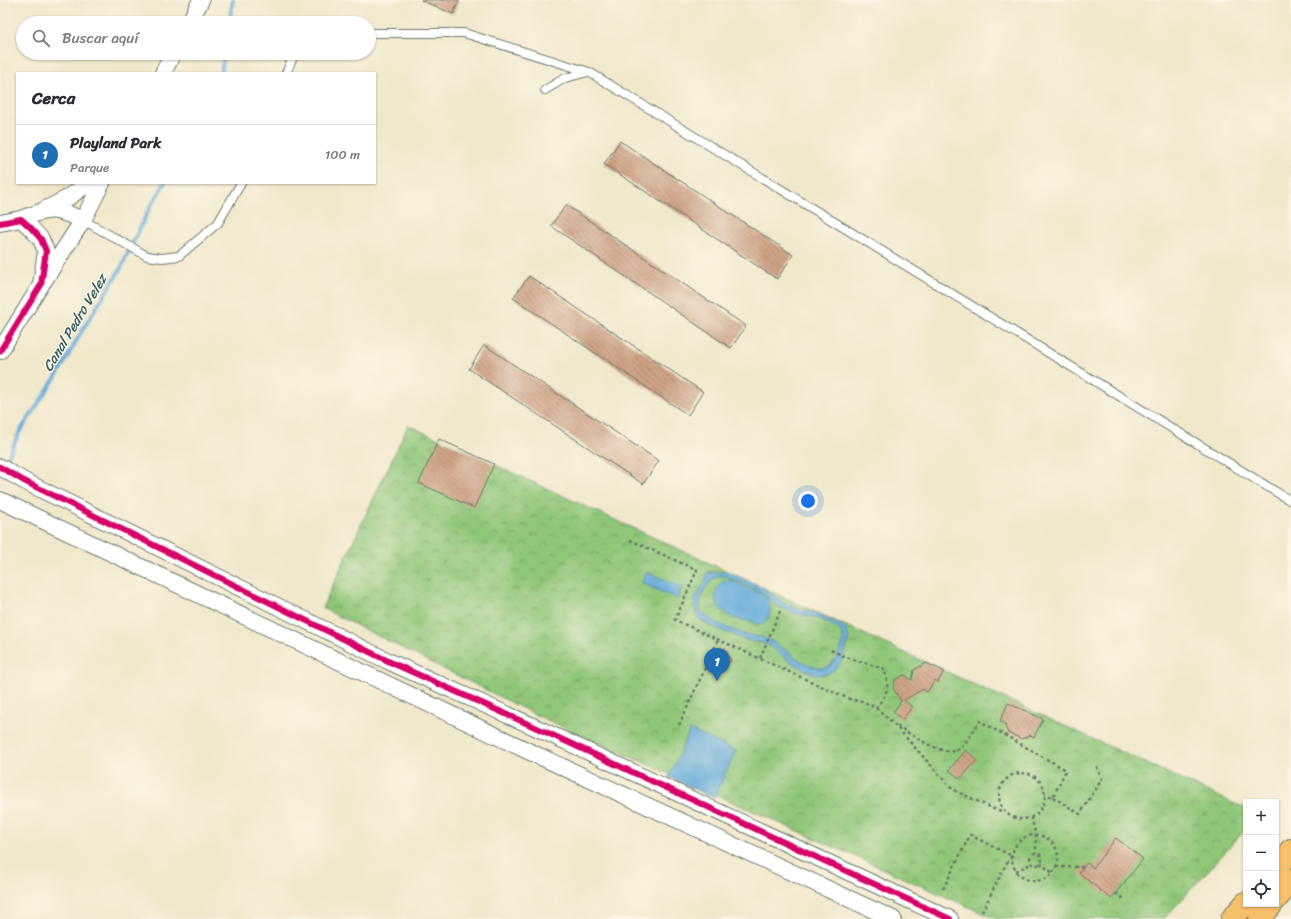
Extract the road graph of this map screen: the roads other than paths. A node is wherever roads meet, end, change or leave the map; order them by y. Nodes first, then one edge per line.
1 (201, 0) edge
2 (193, 16) edge
3 (376, 33) edge
4 (170, 60) edge
5 (292, 60) edge
6 (164, 72) edge
7 (286, 72) edge
8 (589, 72) junction
9 (545, 90) dead end
10 (88, 184) edge
11 (101, 184) edge
12 (240, 184) edge
13 (42, 211) junction
14 (21, 219) junction
15 (83, 220) junction
16 (0, 223) edge
17 (41, 285) junction
18 (0, 351) edge
19 (0, 467) edge
20 (1291, 501) edge
21 (5, 503) edge
22 (172, 554) junction
23 (206, 571) junction
24 (158, 576) junction
25 (194, 592) junction
26 (1291, 850) edge
27 (1279, 864) edge
28 (1291, 881) edge
29 (1279, 895) edge
30 (1243, 906) edge
31 (1270, 907) edge
32 (893, 919) edge
33 (950, 919) edge
34 (1232, 919) edge
35 (1260, 919) edge

1 - 2 street
3 - 8 lane
4 - 6 street
5 - 7 lane
8 - 9 lane
8 - 20 lane
10 - 13 street
11 - 15 street
12 - 15 lane
13 - 14 street
13 - 15 street
14 - 16 street
14 - 17 street
15 - 17 street
17 - 18 street
19 - 22 street
21 - 24 street
22 - 23 street
22 - 24 street
23 - 25 street
23 - 33 street
24 - 25 street
25 - 32 street
26 - 27 highway
28 - 29 highway
30 - 34 highway
31 - 35 highway

